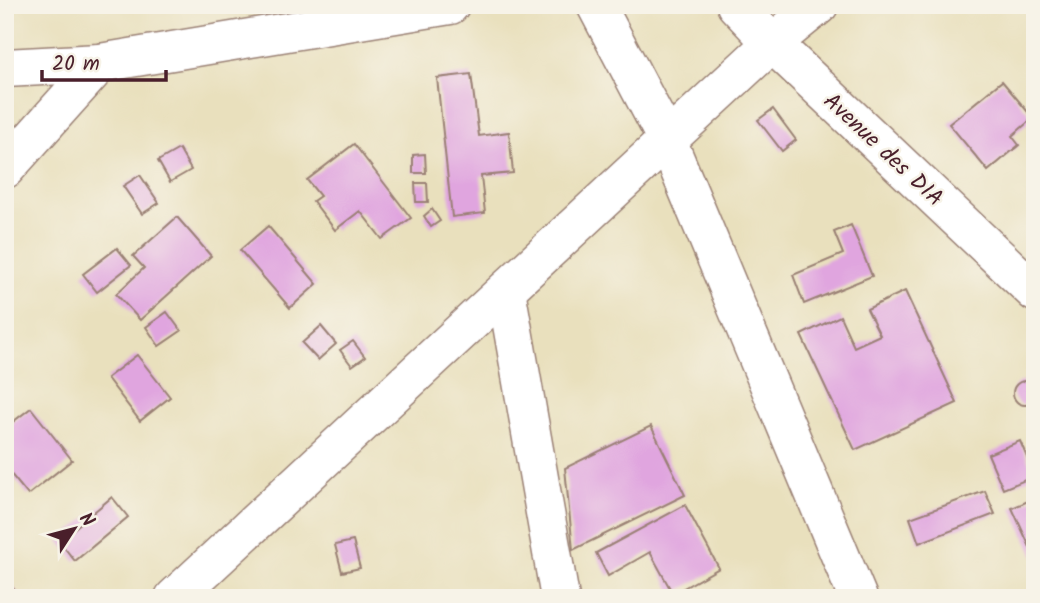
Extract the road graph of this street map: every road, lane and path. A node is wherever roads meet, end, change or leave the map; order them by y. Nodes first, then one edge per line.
1 (450, 5) edge
2 (596, 5) edge
3 (736, 5) edge
4 (819, 5) edge
5 (772, 43) junction
6 (100, 63) junction
7 (5, 68) edge
8 (667, 140) junction
9 (5, 169) edge
10 (506, 290) junction
11 (1035, 292) edge
12 (186, 593) edge
13 (560, 598) edge
14 (858, 598) edge

1 - 6 street
2 - 8 street
3 - 5 street, Avenue des DIA
4 - 5 street
5 - 8 street
5 - 11 street, Avenue des DIA
6 - 7 street
6 - 9 street
8 - 10 street
8 - 14 street
10 - 12 street
10 - 13 street

